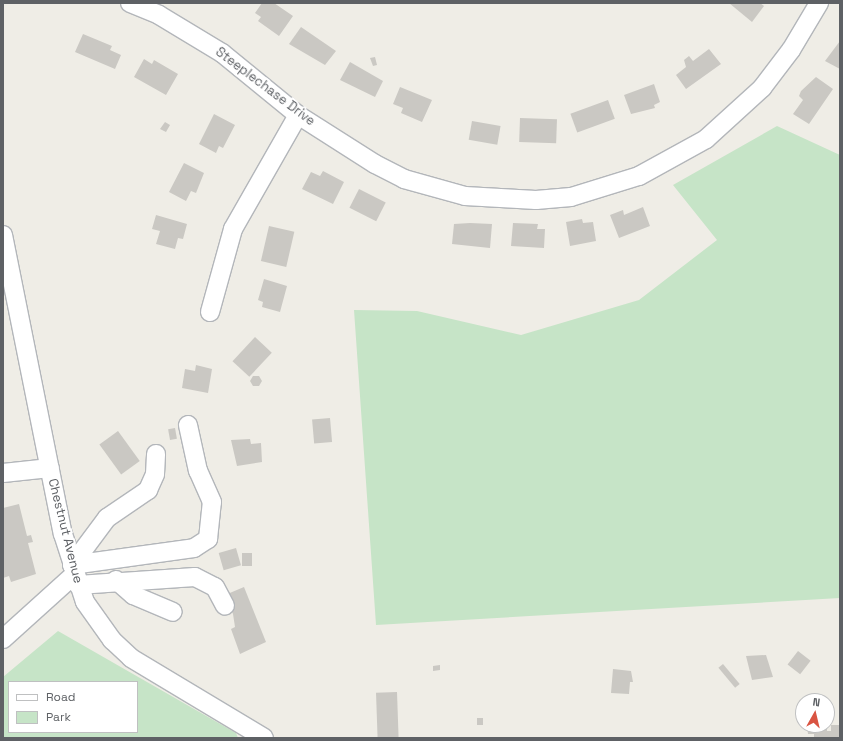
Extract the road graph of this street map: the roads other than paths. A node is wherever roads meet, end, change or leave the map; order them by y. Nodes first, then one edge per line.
1 (130, 3) edge
2 (819, 3) edge
3 (298, 115) junction
4 (3, 235) edge
5 (210, 312) dead end
6 (188, 425) dead end
7 (156, 454) dead end
8 (50, 468) junction
9 (3, 473) edge
10 (75, 575) junction
11 (116, 580) junction
12 (225, 606) dead end
13 (173, 612) dead end
14 (3, 640) edge
15 (264, 738) edge

1 - 3 street, Steeplechase Drive
2 - 3 street, Steeplechase Drive
3 - 5 street
4 - 8 street, Chestnut Avenue
6 - 10 street
7 - 10 street
8 - 9 street
8 - 10 street, Chestnut Avenue
10 - 11 street
10 - 14 street
10 - 15 street, Chestnut Avenue
11 - 12 street
11 - 13 street

